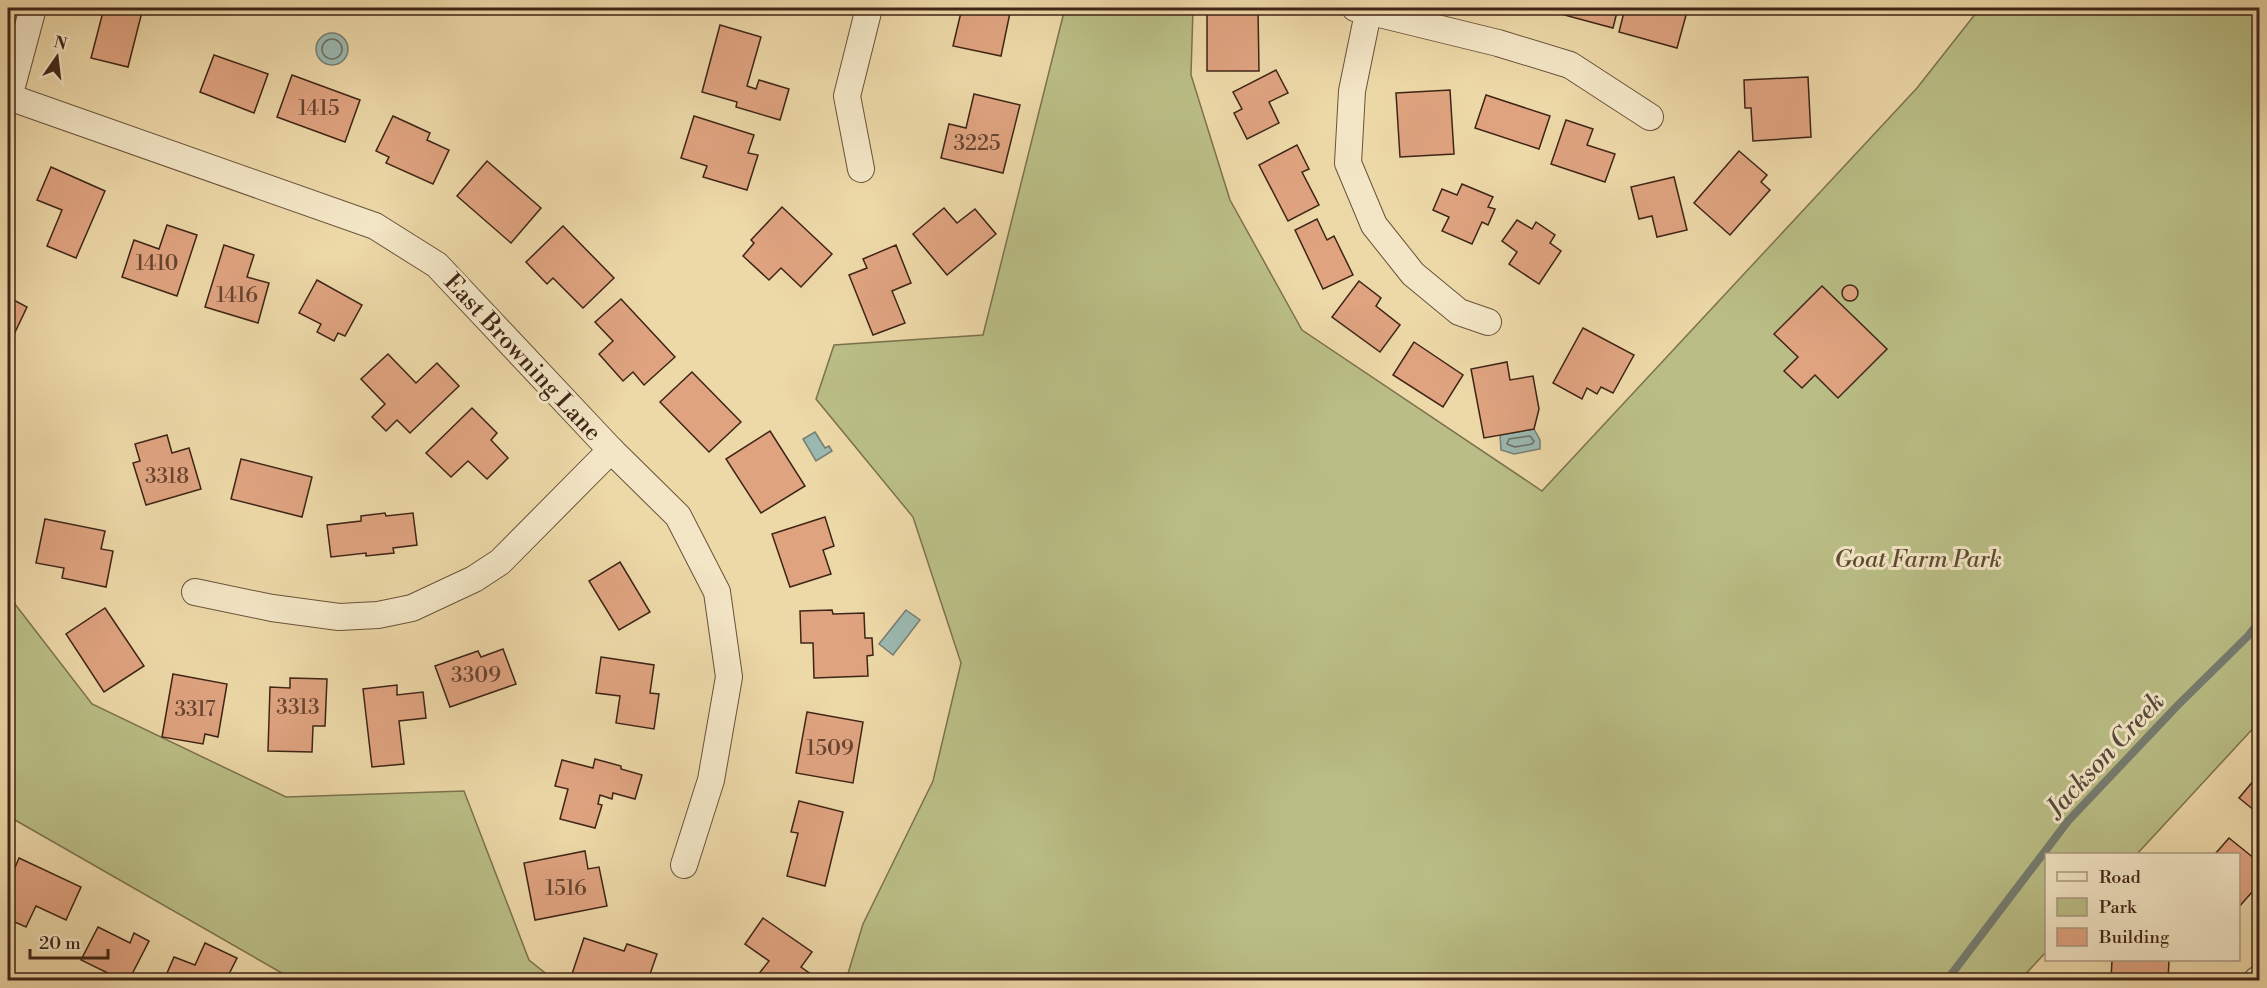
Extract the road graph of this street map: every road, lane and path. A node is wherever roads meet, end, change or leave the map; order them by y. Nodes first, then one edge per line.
1 (33, 8) edge
2 (869, 8) edge
3 (1364, 8) edge
4 (8, 99) edge
5 (1650, 117) dead end
6 (861, 169) dead end
7 (1488, 322) dead end
8 (610, 450) junction
9 (195, 592) dead end
10 (684, 865) dead end

1 - 4 street
2 - 6 street
3 - 5 street
3 - 7 street
4 - 8 street, East Browning Lane
8 - 9 street
8 - 10 street, East Browning Lane

